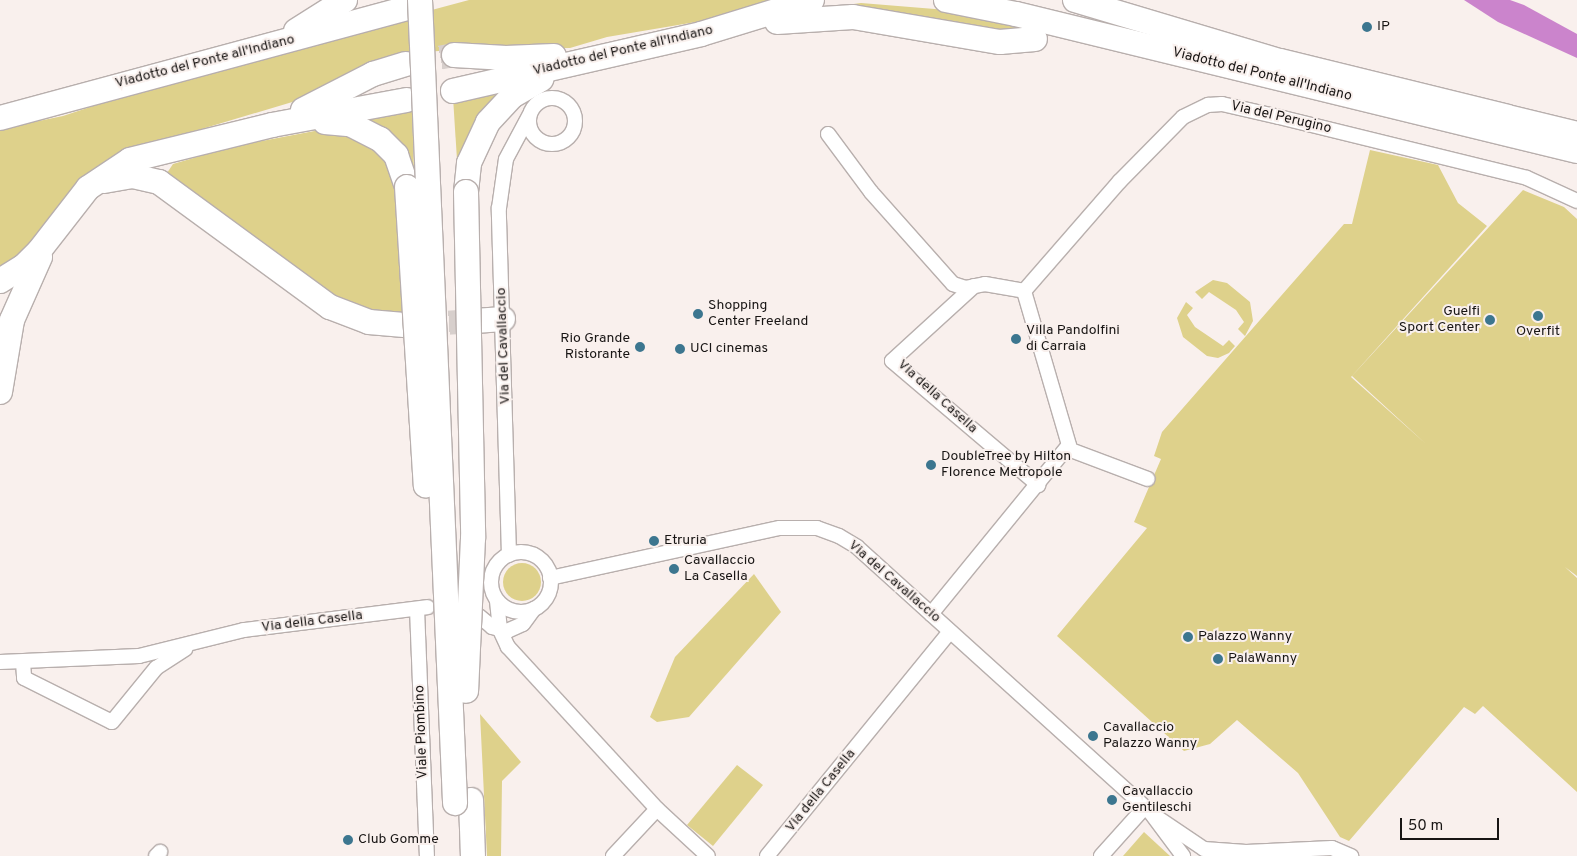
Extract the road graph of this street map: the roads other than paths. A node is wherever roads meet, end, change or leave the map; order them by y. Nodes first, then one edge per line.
1 (345, 0) edge
2 (436, 0) edge
3 (946, 0) edge
4 (1075, 0) edge
5 (801, 2) edge
6 (415, 4) edge
7 (701, 34) junction
8 (1035, 39) dead end
9 (272, 46) junction
10 (620, 53) junction
11 (454, 55) tunnel mouth
12 (405, 64) tunnel mouth
13 (453, 91) dead end
14 (407, 100) dead end
15 (529, 116) junction
16 (0, 118) edge
17 (272, 125) junction
18 (828, 134) dead end
19 (1577, 134) edge
20 (534, 136) junction
21 (517, 140) junction
22 (1577, 151) edge
23 (88, 188) junction
24 (1577, 201) edge
25 (52, 236) junction
26 (0, 281) edge
27 (974, 286) junction
28 (1024, 291) junction
29 (504, 319) junction
30 (475, 321) tunnel mouth
31 (407, 325) tunnel mouth
32 (0, 351) edge
33 (2, 384) edge
34 (1068, 449) junction
35 (1148, 479) dead end
36 (1038, 485) junction
37 (509, 555) junction
38 (550, 578) junction
39 (497, 601) junction
40 (423, 608) joint
41 (534, 609) junction
42 (931, 614) junction
43 (479, 616) dead end
44 (500, 630) junction
45 (950, 632) junction
46 (197, 641) junction
47 (448, 649) junction
48 (0, 662) edge
49 (23, 662) junction
50 (466, 692) junction
51 (463, 802) junction
52 (657, 809) junction
53 (1147, 810) junction
54 (1240, 854) edge
55 (427, 856) edge
56 (457, 856) edge
57 (474, 856) edge
58 (613, 856) edge
59 (708, 856) edge
60 (766, 856) edge
61 (1101, 856) edge
62 (1183, 856) edge
63 (1351, 856) edge

1 - 9 highway
2 - 50 highway, bridge
3 - 22 highway, Viadotto del Ponte all'Indiano
4 - 19 highway, Viadotto del Ponte all'Indiano
5 - 7 highway, Viadotto del Ponte all'Indiano
5 - 11 highway, Viadotto del Ponte all'Indiano
6 - 9 highway, Viadotto del Ponte all'Indiano
6 - 47 highway, bridge
7 - 8 highway
7 - 10 highway, Viadotto del Ponte all'Indiano
9 - 16 highway, Viadotto del Ponte all'Indiano
10 - 13 highway, Viadotto del Ponte all'Indiano
10 - 50 highway, bridge
12 - 17 highway
14 - 17 highway
15 - 20 street
15 - 20 street, Via del Cavallaccio
15 - 21 street, Via del Cavallaccio
17 - 23 highway
17 - 47 highway, bridge
18 - 27 street
20 - 21 street, Via del Cavallaccio
21 - 29 street, Via del Cavallaccio
23 - 25 highway
23 - 31 highway
24 - 28 street, Via del Perugino
25 - 26 highway
25 - 33 highway
27 - 28 street
27 - 36 street, Via della Casella
28 - 34 street
29 - 30 highway
29 - 37 street, Via del Cavallaccio
32 - 33 highway
34 - 35 street
34 - 36 street
36 - 42 street
37 - 38 street
37 - 39 street
38 - 41 street
38 - 42 street, Via del Cavallaccio
39 - 41 street
39 - 44 street
40 - 46 street, Via della Casella
40 - 55 street, Viale Piombino
41 - 44 street
42 - 45 street, Via del Cavallaccio
43 - 44 street
44 - 52 street
45 - 53 street, Via del Cavallaccio
45 - 60 street, Via della Casella
46 - 49 street, Via della Casella
46 - 49 street, Via della Casella
47 - 51 highway, bridge
48 - 49 street, Via della Casella
50 - 51 highway
51 - 56 highway
51 - 57 highway
52 - 58 street
52 - 59 street
53 - 54 street
53 - 61 street
53 - 62 street, Via del Cavallaccio
54 - 63 street

